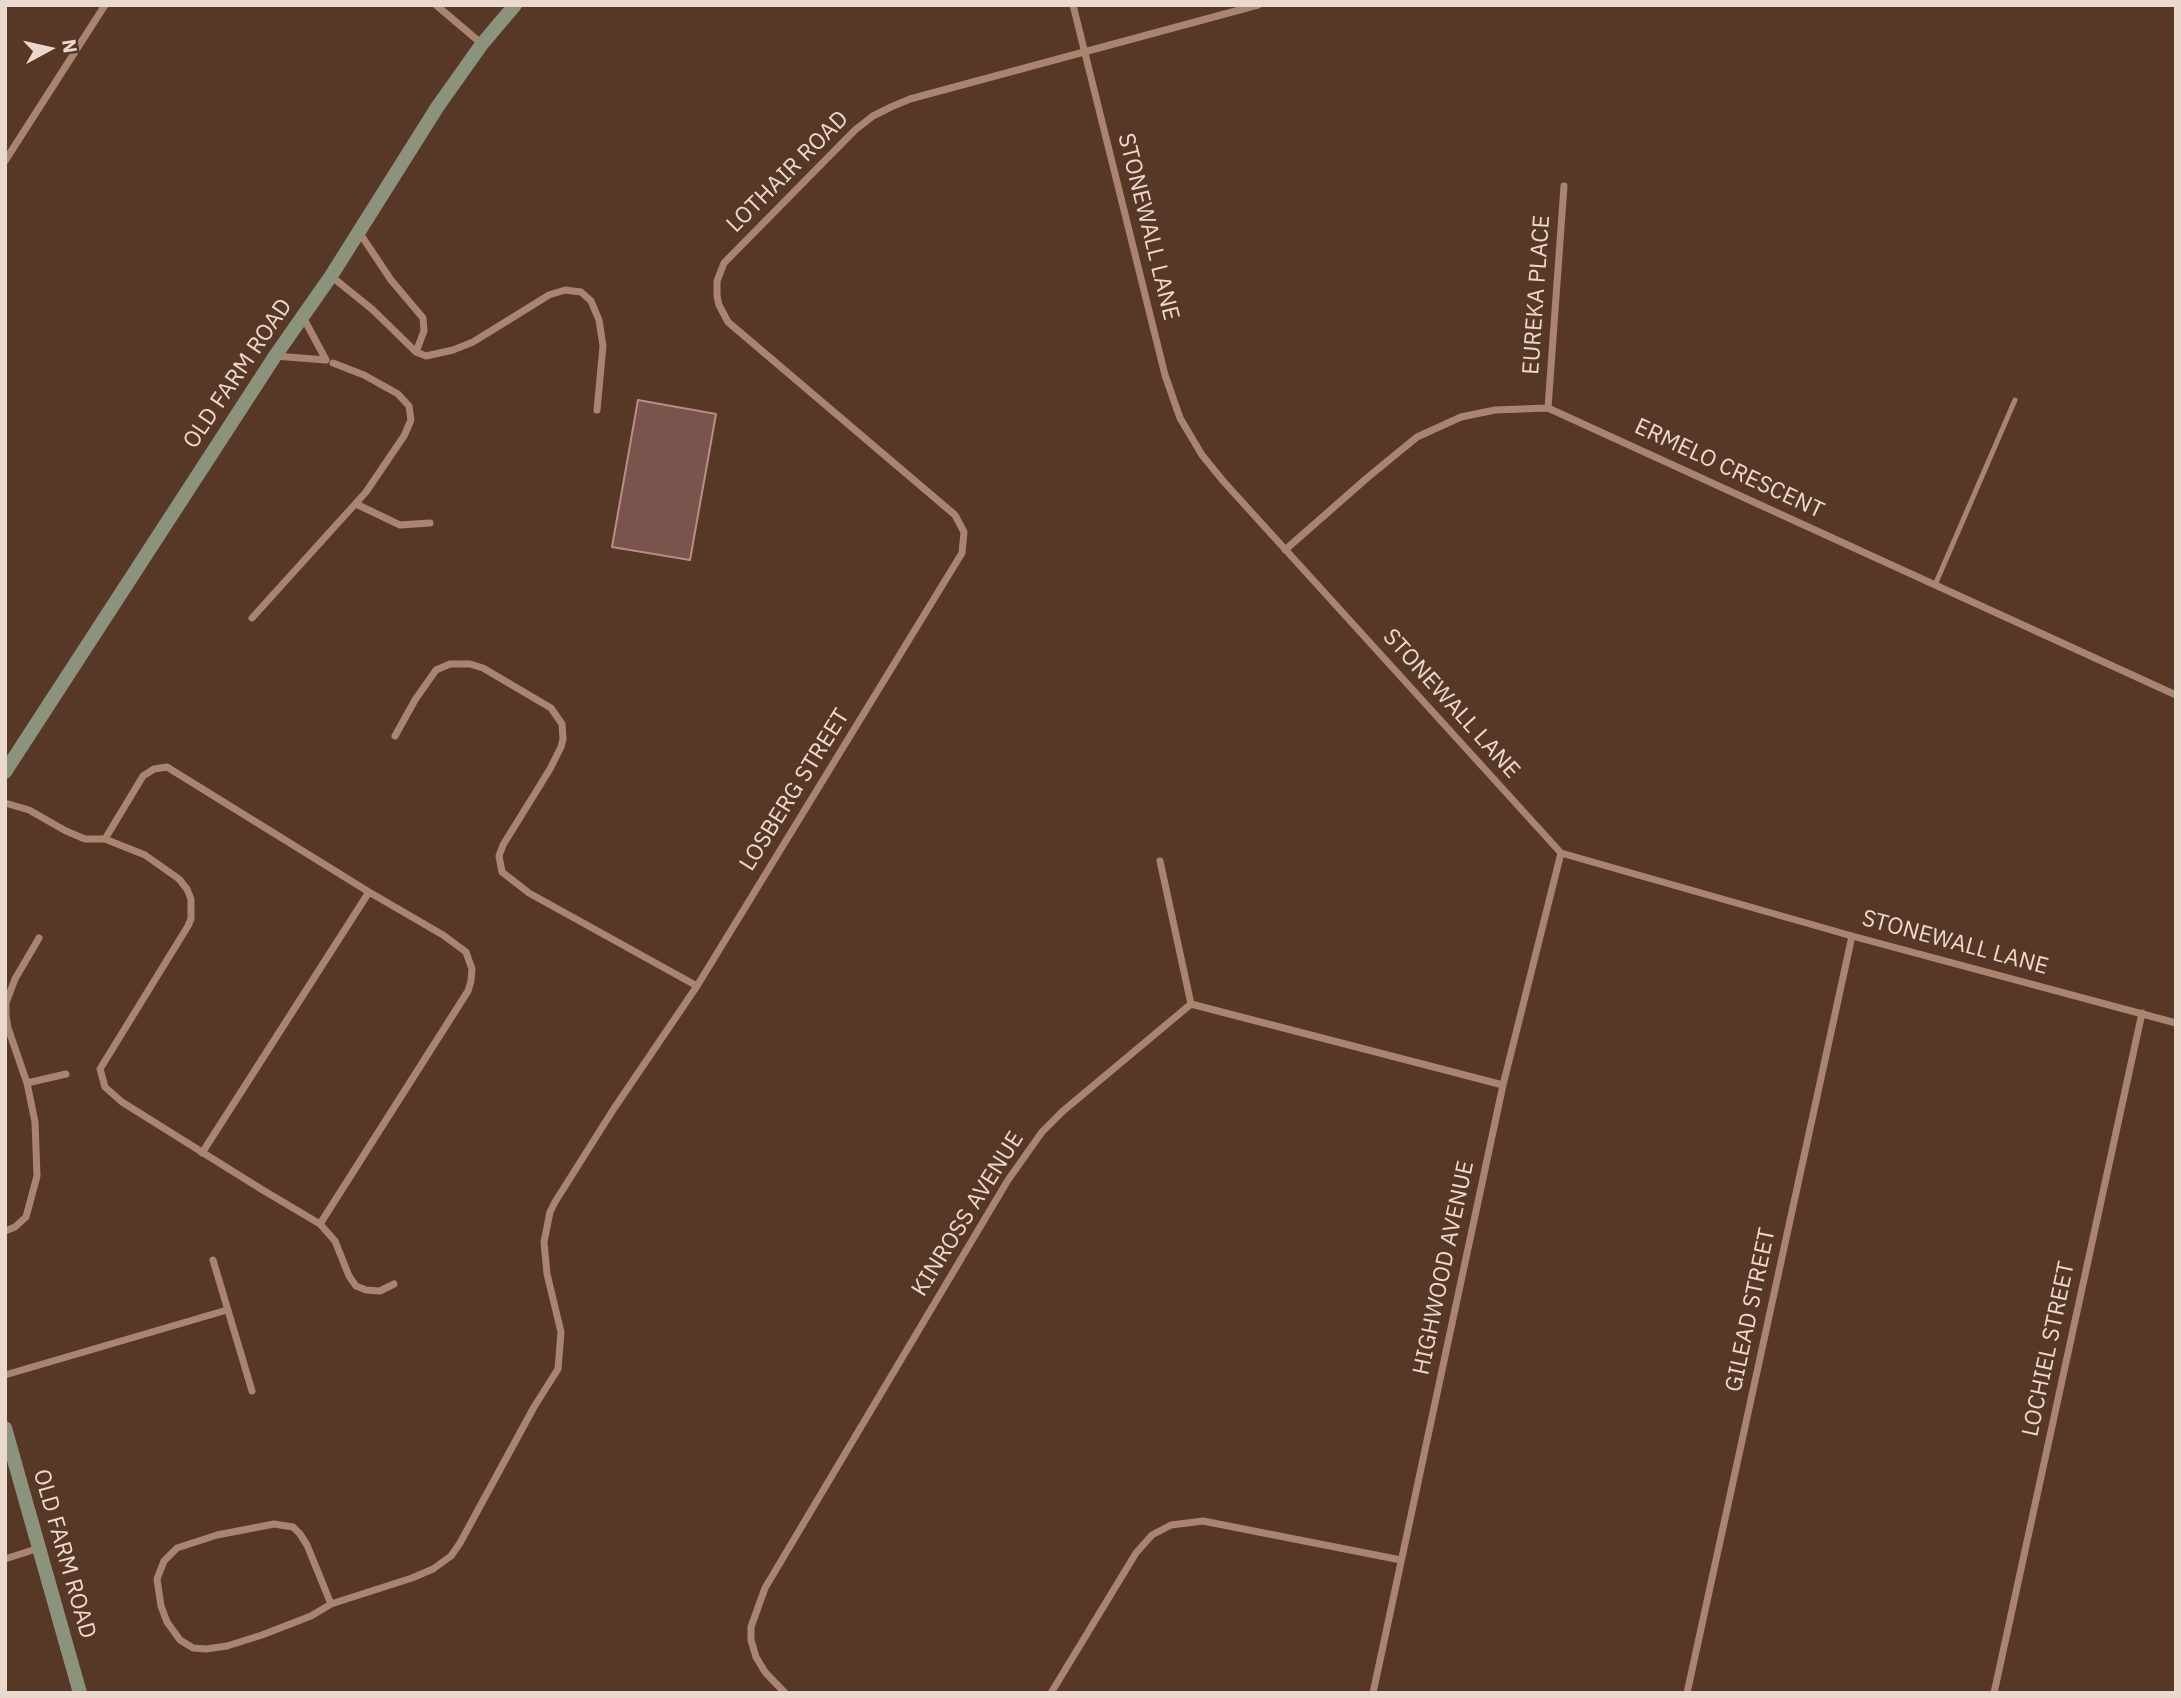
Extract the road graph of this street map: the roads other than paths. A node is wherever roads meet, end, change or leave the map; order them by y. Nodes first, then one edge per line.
1 (104, 5) edge
2 (436, 5) edge
3 (515, 5) edge
4 (1073, 5) edge
5 (1258, 5) edge
6 (482, 44) junction
7 (1085, 52) junction
8 (5, 161) edge
9 (1564, 186) dead end
10 (359, 232) junction
11 (331, 276) junction
12 (719, 305) joint
13 (303, 317) junction
14 (416, 352) junction
15 (275, 356) junction
16 (330, 362) junction
17 (2015, 400) dead end
18 (1548, 408) junction
19 (597, 410) dead end
20 (356, 504) junction
21 (430, 523) dead end
22 (1285, 550) junction
23 (1935, 585) junction
24 (252, 618) dead end
25 (2176, 695) edge
26 (395, 736) dead end
27 (5, 772) edge
28 (5, 803) edge
29 (105, 839) junction
30 (1561, 853) junction
31 (1160, 861) dead end
32 (369, 892) junction
33 (1852, 936) junction
34 (39, 937) dead end
35 (696, 986) junction
36 (1191, 1004) junction
37 (2142, 1013) junction
38 (2176, 1023) edge
39 (66, 1074) dead end
40 (27, 1083) junction
41 (1503, 1085) junction
42 (202, 1153) junction
43 (320, 1224) junction
44 (5, 1231) edge
45 (213, 1260) dead end
46 (394, 1283) dead end
47 (227, 1310) junction
48 (5, 1375) edge
49 (252, 1391) dead end
50 (5, 1428) edge
51 (39, 1548) junction
52 (5, 1559) edge
53 (1401, 1560) junction
54 (331, 1604) junction
55 (80, 1693) edge
56 (785, 1693) edge
57 (1051, 1693) edge
58 (1373, 1693) edge
59 (1687, 1693) edge
60 (1994, 1693) edge

1 - 8 street
2 - 6 street
3 - 6 street, OLD FARM ROAD
4 - 7 street, STONEWALL LANE
5 - 7 street, LOTHAIR ROAD
6 - 10 street, OLD FARM ROAD
7 - 12 street, LOTHAIR ROAD
7 - 22 street, STONEWALL LANE
9 - 18 street, EUREKA PLACE
10 - 11 street, OLD FARM ROAD
10 - 14 street
11 - 13 street, OLD FARM ROAD
11 - 14 street
12 - 35 street, LOSBERG STREET
13 - 15 street, OLD FARM ROAD
13 - 16 street
14 - 19 street
15 - 16 street
15 - 27 street, OLD FARM ROAD
16 - 20 street
17 - 23 lane
18 - 22 street, ERMELO CRESCENT
18 - 23 street, ERMELO CRESCENT
20 - 21 street
20 - 24 street
22 - 30 street, STONEWALL LANE
23 - 25 street, ERMELO CRESCENT
26 - 35 street
28 - 29 street
29 - 32 street
29 - 42 street
30 - 33 street, STONEWALL LANE
30 - 41 street, HIGHWOOD AVENUE
31 - 36 street
32 - 42 street
32 - 43 street
33 - 37 street, STONEWALL LANE
33 - 59 street, GILEAD STREET
34 - 40 street
35 - 54 street, LOSBERG STREET
36 - 41 street
36 - 56 street, KINROSS AVENUE
37 - 38 street, STONEWALL LANE
37 - 60 street, LOCHIEL STREET
39 - 40 street
40 - 44 street
41 - 53 street, HIGHWOOD AVENUE
42 - 43 street
43 - 46 street
45 - 47 street
47 - 48 street
47 - 49 street
50 - 51 street, OLD FARM ROAD
51 - 52 street
51 - 55 street, OLD FARM ROAD
53 - 57 street
53 - 58 street, HIGHWOOD AVENUE
54 - 54 street

